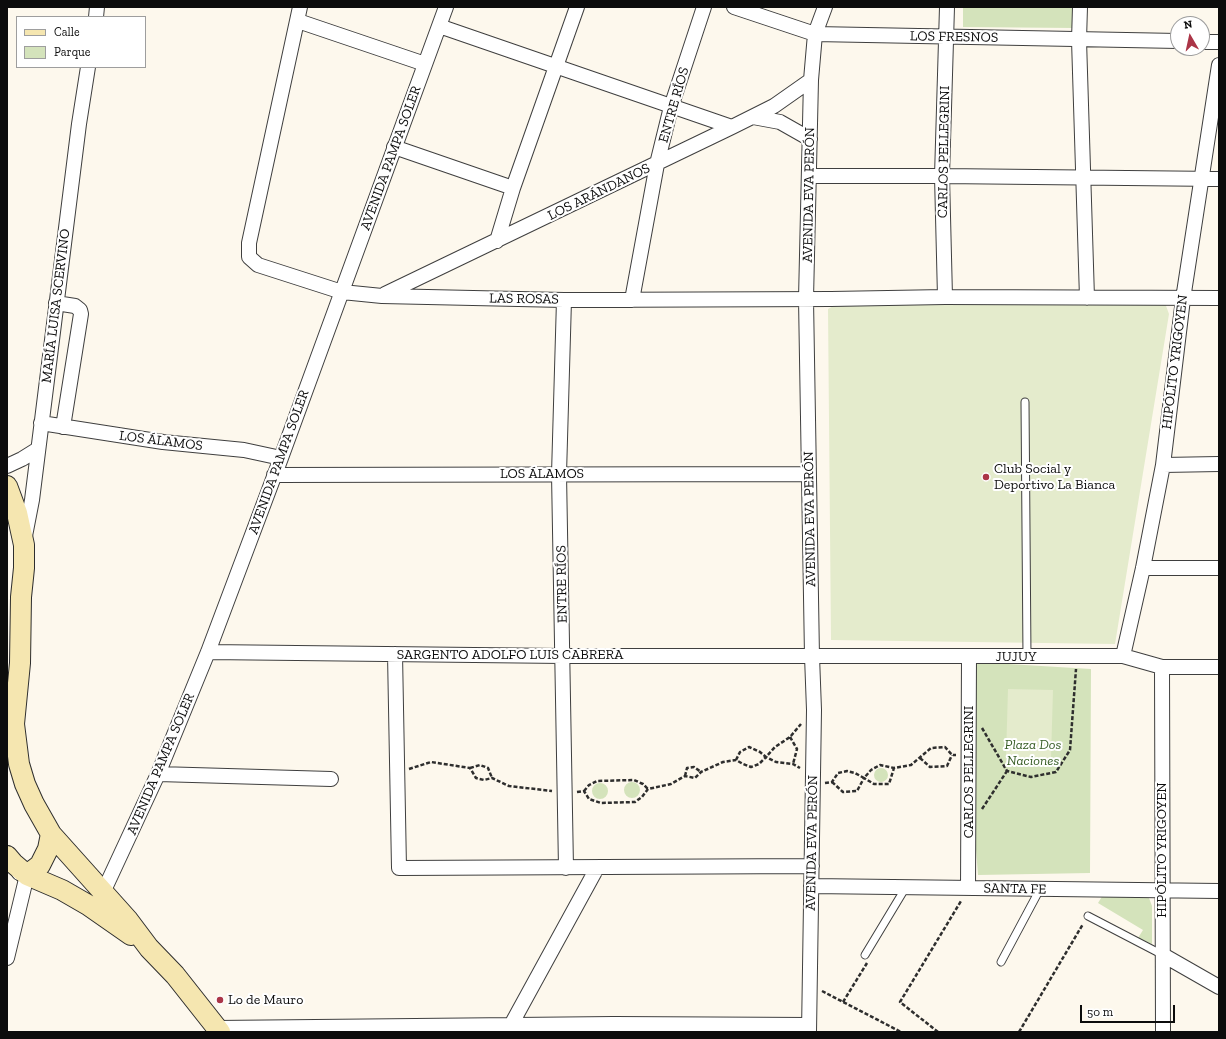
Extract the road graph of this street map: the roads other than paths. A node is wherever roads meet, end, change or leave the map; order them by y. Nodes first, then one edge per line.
1 (446, 7) edge
2 (577, 7) edge
3 (704, 7) edge
4 (734, 7) edge
5 (825, 7) edge
6 (947, 7) edge
7 (1080, 7) edge
8 (299, 14) edge
9 (439, 26) junction
10 (816, 34) junction
11 (946, 37) junction
12 (1079, 40) junction
13 (1170, 41) edge
14 (425, 64) junction
15 (1219, 65) edge
16 (556, 66) junction
17 (88, 68) edge
18 (811, 80) junction
19 (671, 107) junction
20 (753, 117) junction
21 (732, 127) junction
22 (810, 139) junction
23 (394, 147) junction
24 (657, 164) junction
25 (809, 176) junction
26 (942, 176) junction
27 (1083, 177) junction
28 (1201, 178) junction
29 (1219, 179) edge
30 (513, 188) junction
31 (497, 241) junction
32 (342, 292) junction
33 (382, 296) junction
34 (945, 297) junction
35 (1087, 298) junction
36 (1183, 298) junction
37 (1219, 298) edge
38 (806, 299) junction
39 (564, 300) junction
40 (632, 300) junction
41 (56, 303) junction
42 (1025, 402) dead end
43 (41, 423) junction
44 (62, 427) junction
45 (38, 449) junction
46 (281, 458) junction
47 (1219, 464) edge
48 (1163, 465) junction
49 (7, 466) edge
50 (274, 474) junction
51 (559, 474) junction
52 (809, 474) junction
53 (7, 486) edge
54 (24, 545) junction
55 (1143, 568) junction
56 (1219, 568) edge
57 (20, 597) junction
58 (7, 647) edge
59 (208, 652) junction
60 (395, 654) junction
61 (564, 656) junction
62 (812, 656) junction
63 (1123, 656) junction
64 (969, 657) junction
65 (1027, 657) junction
66 (1162, 667) junction
67 (1219, 667) edge
68 (158, 774) junction
69 (7, 775) edge
70 (331, 779) dead end
71 (25, 784) junction
72 (51, 834) junction
73 (7, 856) edge
74 (812, 866) junction
75 (566, 868) junction
76 (597, 868) junction
77 (7, 870) edge
78 (27, 875) junction
79 (811, 886) junction
80 (906, 887) junction
81 (968, 888) junction
82 (1040, 889) junction
83 (1162, 891) junction
84 (1219, 891) edge
85 (99, 902) junction
86 (1088, 916) road end
87 (865, 955) road end
88 (1163, 955) junction
89 (7, 958) edge
90 (1002, 962) dead end
91 (1219, 987) edge
92 (614, 1028) edge
93 (713, 1028) edge
94 (409, 1029) edge
95 (511, 1029) edge
96 (809, 1029) edge
97 (218, 1030) edge
98 (1163, 1032) edge

1 - 9 street, AVENIDA PAMPA SOLER
2 - 16 street
3 - 19 street, ENTRE RÍOS
4 - 10 street, LOS FRESNOS
5 - 10 street, AVENIDA EVA PERÓN
6 - 11 street, CARLOS PELLEGRINI
7 - 12 street
8 - 14 street
8 - 32 street, LAS ROSAS
9 - 14 street, AVENIDA PAMPA SOLER
9 - 16 street
10 - 11 street, LOS FRESNOS
10 - 18 street, AVENIDA EVA PERÓN
11 - 12 street, LOS FRESNOS
11 - 26 street, CARLOS PELLEGRINI
12 - 13 street, LOS FRESNOS
12 - 27 street
14 - 23 street, AVENIDA PAMPA SOLER
15 - 28 street, HIPÓLITO YRIGOYEN
16 - 19 street
16 - 30 street
17 - 41 street, MARÍA LUISA SCERVINO
18 - 20 street, LOS ARÁNDANOS
18 - 22 street, AVENIDA EVA PERÓN
19 - 21 street
19 - 24 street, ENTRE RÍOS
20 - 21 street, LOS ARÁNDANOS
20 - 22 street
21 - 24 street, LOS ARÁNDANOS
22 - 25 street, AVENIDA EVA PERÓN
23 - 30 street
23 - 32 street, AVENIDA PAMPA SOLER
24 - 31 street, LOS ARÁNDANOS
24 - 40 street, ENTRE RÍOS
25 - 26 street
25 - 38 street, AVENIDA EVA PERÓN
26 - 27 street
26 - 34 street, CARLOS PELLEGRINI
27 - 28 street
27 - 35 street
28 - 29 street
28 - 36 street, HIPÓLITO YRIGOYEN
30 - 31 street
31 - 33 street, LOS ARÁNDANOS
32 - 33 street, LAS ROSAS
32 - 46 street, AVENIDA PAMPA SOLER
33 - 39 street, LAS ROSAS
34 - 35 street, LAS ROSAS
34 - 38 street, LAS ROSAS
35 - 36 street, LAS ROSAS
36 - 37 street, LAS ROSAS
36 - 48 street, HIPÓLITO YRIGOYEN
38 - 40 street, LAS ROSAS
38 - 52 street, AVENIDA EVA PERÓN
39 - 40 street, LAS ROSAS
39 - 51 street, ENTRE RÍOS
41 - 43 street, MARÍA LUISA SCERVINO
41 - 44 street
42 - 65 lane
43 - 44 street, LOS ÁLAMOS
43 - 45 street, MARÍA LUISA SCERVINO
44 - 46 street, LOS ÁLAMOS
45 - 49 street
45 - 54 street, MARÍA LUISA SCERVINO
46 - 50 street, AVENIDA PAMPA SOLER
47 - 48 street
48 - 55 street, HIPÓLITO YRIGOYEN
50 - 51 street, LOS ÁLAMOS
50 - 59 street, AVENIDA PAMPA SOLER
51 - 52 street, LOS ÁLAMOS
51 - 61 street, ENTRE RÍOS
52 - 62 street, AVENIDA EVA PERÓN
53 - 54 main road
54 - 57 main road
55 - 56 street
55 - 63 street, HIPÓLITO YRIGOYEN
57 - 58 main road
57 - 71 main road
59 - 60 street, SARGENTO ADOLFO LUIS CABRERA
59 - 68 street, AVENIDA PAMPA SOLER
60 - 61 street, SARGENTO ADOLFO LUIS CABRERA
60 - 75 street
61 - 62 street, SARGENTO ADOLFO LUIS CABRERA
61 - 75 street, ENTRE RÍOS
62 - 64 street, JUJUY
62 - 74 street, AVENIDA EVA PERÓN
63 - 65 street, JUJUY
63 - 66 street, JUJUY
64 - 65 street, JUJUY
64 - 81 street, CARLOS PELLEGRINI
66 - 67 street, JUJUY
66 - 83 street, HIPÓLITO YRIGOYEN
68 - 70 street
68 - 85 street, AVENIDA PAMPA SOLER
69 - 71 main road
71 - 72 main road
72 - 78 main road
72 - 85 main road
73 - 78 main road
74 - 76 street
74 - 79 street, AVENIDA EVA PERÓN
75 - 76 street
76 - 95 street
77 - 78 street
78 - 85 main road
78 - 89 street
79 - 80 street, SANTA FE
79 - 96 street, AVENIDA EVA PERÓN
80 - 81 street, SANTA FE
80 - 87 lane
81 - 82 street, SANTA FE
82 - 83 street, SANTA FE
82 - 90 lane
83 - 84 street, SANTA FE
83 - 88 street, HIPÓLITO YRIGOYEN
85 - 97 main road
86 - 88 lane
88 - 91 street
88 - 98 street, HIPÓLITO YRIGOYEN
92 - 93 street
92 - 95 street
93 - 96 street
94 - 95 street
94 - 97 street

